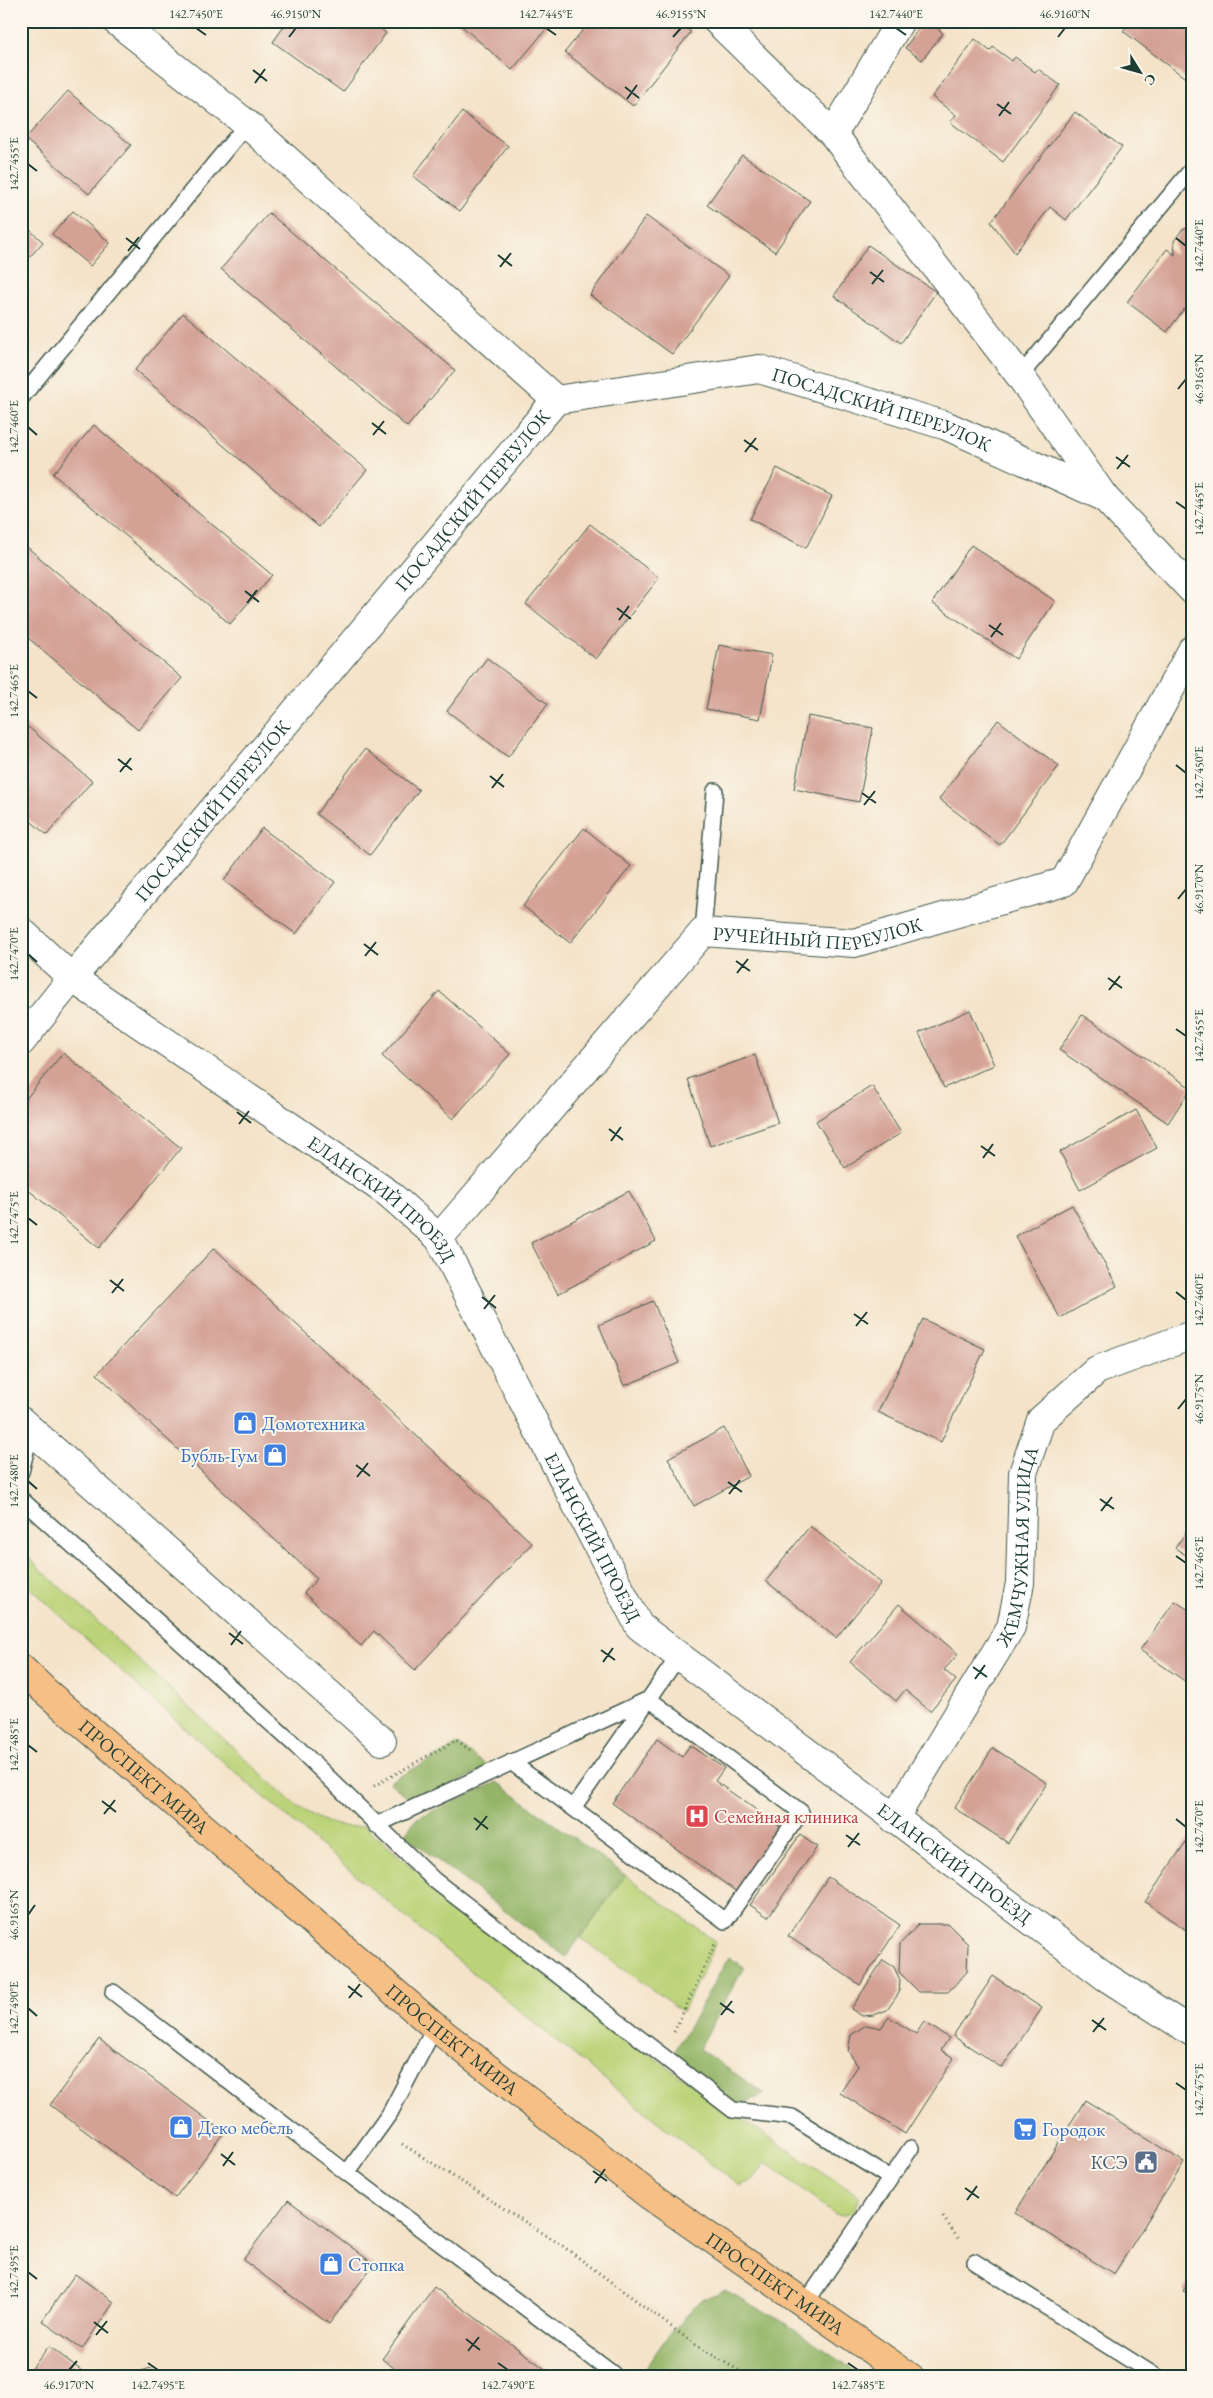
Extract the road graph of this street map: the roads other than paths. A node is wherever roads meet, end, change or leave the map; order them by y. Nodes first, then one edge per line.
1 (116, 21) edge
2 (717, 21) edge
3 (900, 21) edge
4 (248, 124) junction
5 (833, 134) junction
6 (1192, 169) edge
7 (1020, 376) junction
8 (21, 398) edge
9 (556, 400) junction
10 (1104, 497) junction
11 (1192, 590) edge
12 (1192, 650) edge
13 (715, 791) dead end
14 (21, 931) edge
15 (703, 932) junction
16 (72, 978) junction
17 (21, 1042) edge
18 (439, 1238) junction
19 (1192, 1335) edge
20 (26, 1426) edge
21 (21, 1472) edge
22 (21, 1499) edge
23 (678, 1657) junction
24 (21, 1668) edge
25 (649, 1699) junction
26 (382, 1741) dead end
27 (511, 1762) junction
28 (573, 1808) junction
29 (894, 1819) junction
30 (376, 1825) junction
31 (112, 1992) dead end
32 (435, 2027) junction
33 (1192, 2032) edge
34 (911, 2148) dead end
35 (347, 2173) junction
36 (890, 2178) junction
37 (975, 2262) dead end
38 (806, 2304) junction
39 (613, 2374) dead end
40 (910, 2377) edge
41 (1157, 2377) edge

1 - 4 street
2 - 5 street, ПОСАДСКИЙ ПЕРЕУЛОК
3 - 5 street
4 - 8 lane
4 - 9 street
5 - 7 street, ПОСАДСКИЙ ПЕРЕУЛОК
6 - 7 lane
7 - 10 street, ПОСАДСКИЙ ПЕРЕУЛОК
9 - 10 street, ПОСАДСКИЙ ПЕРЕУЛОК
9 - 16 street, ПОСАДСКИЙ ПЕРЕУЛОК
10 - 11 street, ПОСАДСКИЙ ПЕРЕУЛОК
12 - 15 street, РУЧЕЙНЫЙ ПЕРЕУЛОК
13 - 15 lane
14 - 16 street, ЕЛАНСКИЙ ПРОЕЗД
15 - 18 street, РУЧЕЙНЫЙ ПЕРЕУЛОК
16 - 17 street, ПОСАДСКИЙ ПЕРЕУЛОК
16 - 18 street, ЕЛАНСКИЙ ПРОЕЗД
18 - 23 street, ЕЛАНСКИЙ ПРОЕЗД
19 - 29 street, ЖЕМЧУЖНАЯ УЛИЦА
20 - 21 lane
20 - 26 street
22 - 30 lane
23 - 25 lane
23 - 29 street, ЕЛАНСКИЙ ПРОЕЗД
24 - 32 main road, ПРОСПЕКТ МИРА
25 - 27 lane
25 - 28 lane
25 - 28 lane
27 - 28 lane
27 - 30 lane
29 - 33 street, ЕЛАНСКИЙ ПРОЕЗД
30 - 36 lane
31 - 35 lane
32 - 35 lane
32 - 38 main road, ПРОСПЕКТ МИРА
34 - 36 lane
35 - 39 lane
36 - 38 lane
37 - 41 lane
38 - 40 main road, ПРОСПЕКТ МИРА

